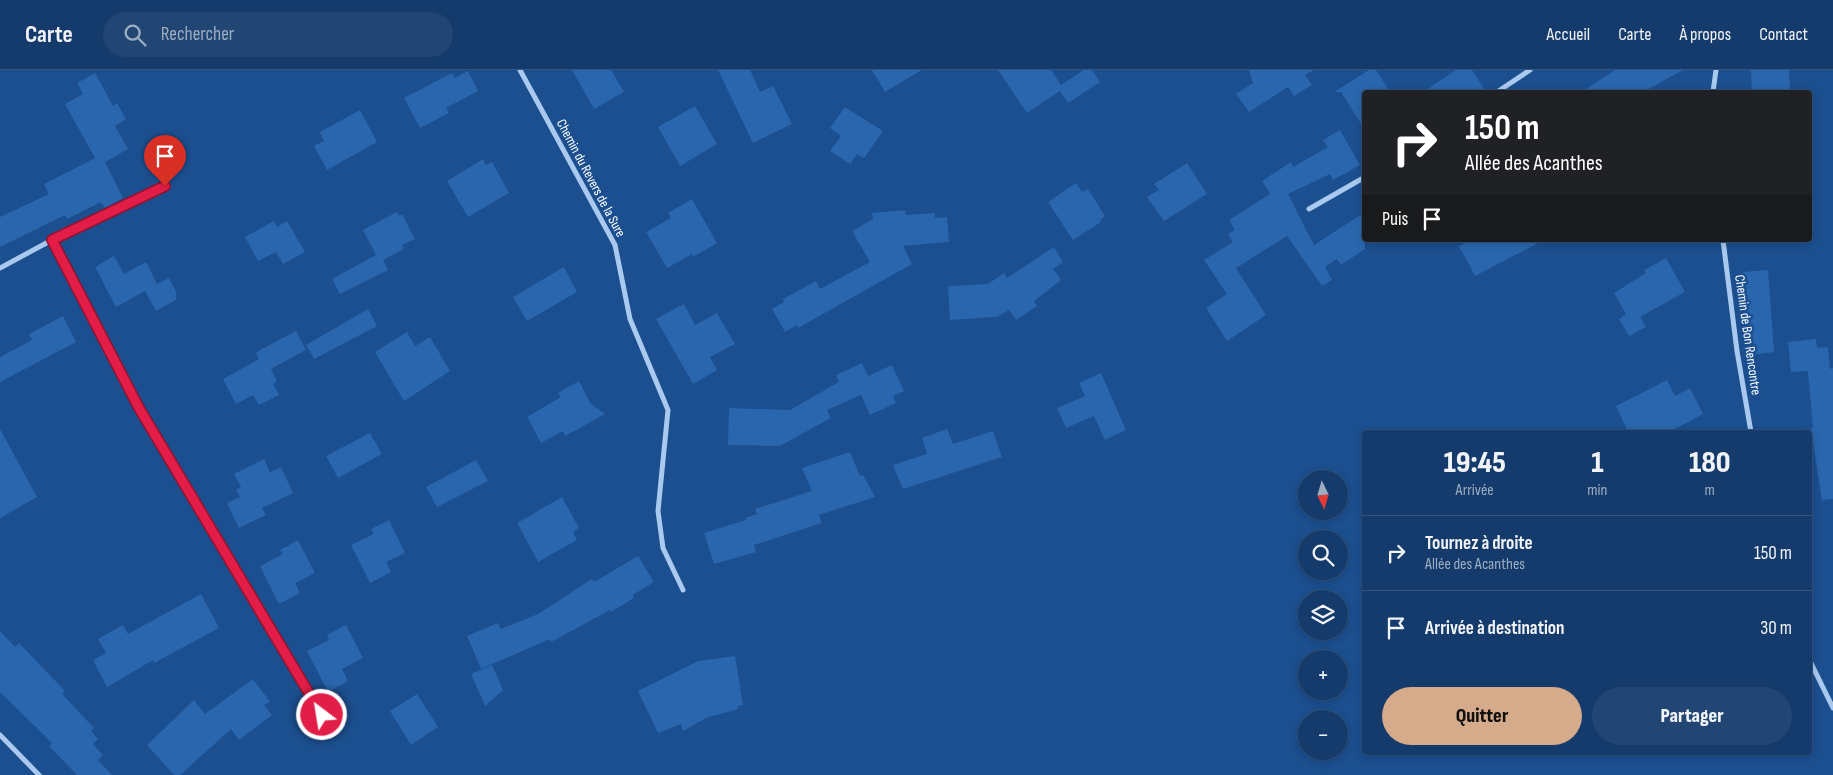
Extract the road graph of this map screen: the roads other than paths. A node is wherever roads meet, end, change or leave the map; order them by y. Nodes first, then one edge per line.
1 (520, 70) edge
2 (1530, 70) edge
3 (1716, 70) edge
4 (1500, 90) edge
5 (1713, 90) edge
6 (1362, 179) edge
7 (165, 186) dead end
8 (1309, 209) dead end
9 (52, 240) junction
10 (1723, 242) edge
11 (0, 268) edge
12 (1751, 430) edge
13 (683, 590) dead end
14 (1812, 665) edge
15 (1833, 708) edge
16 (322, 715) dead end
17 (0, 735) edge
18 (39, 775) edge

1 - 13 street, Chemin du Revers de la Sure
2 - 4 street
3 - 5 street
6 - 8 street
7 - 9 street
9 - 11 street
9 - 16 street
10 - 12 street, Chemin de Bon Rencontre
14 - 15 street
17 - 18 street

